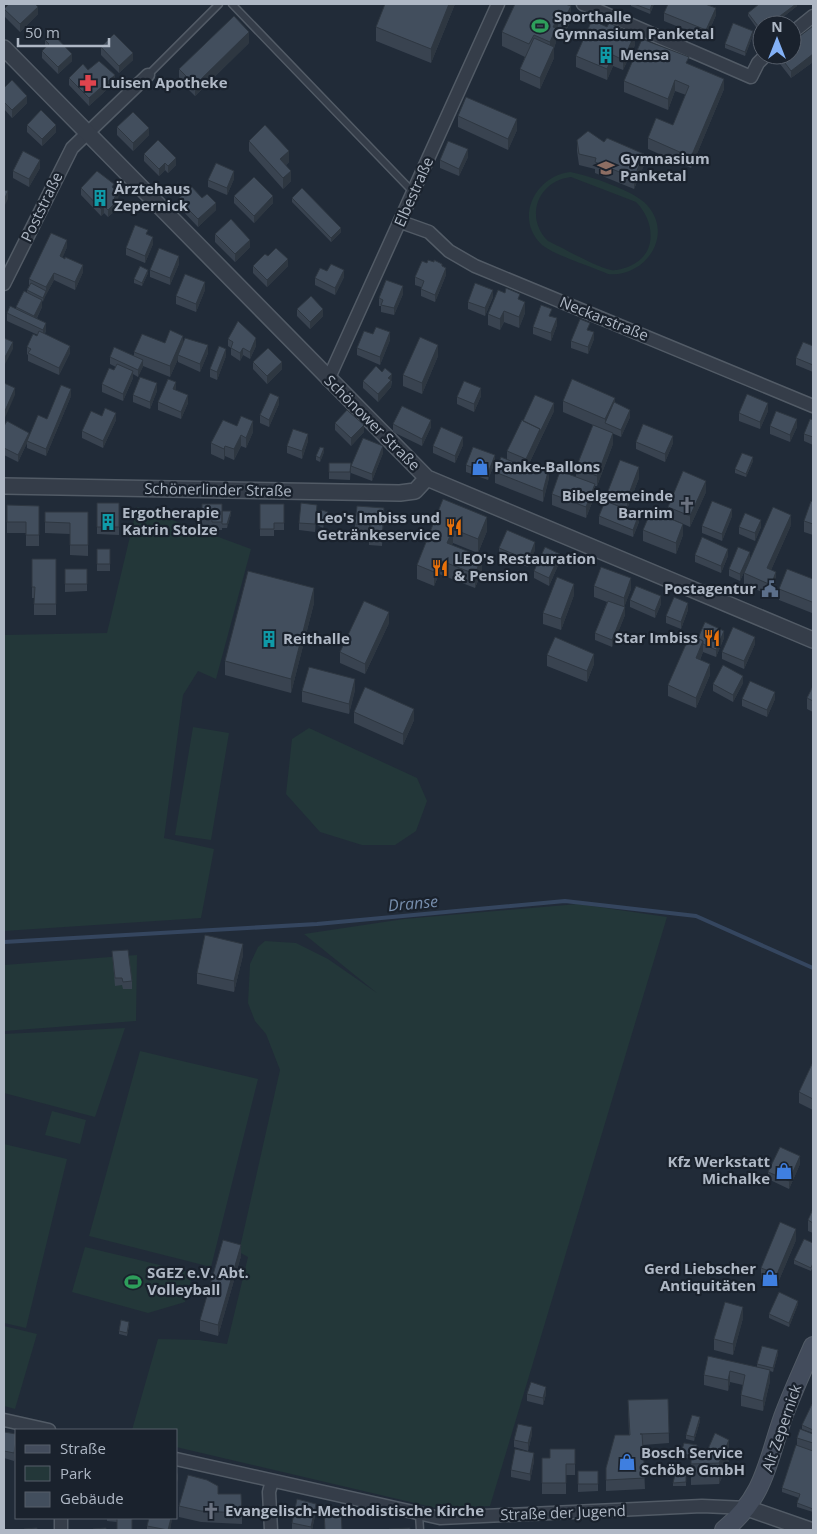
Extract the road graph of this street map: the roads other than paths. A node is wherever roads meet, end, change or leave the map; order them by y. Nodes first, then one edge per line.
1 (219, 4) edge
2 (232, 4) edge
3 (498, 4) edge
4 (583, 4) edge
5 (606, 8) edge
6 (813, 16) edge
7 (802, 25) edge
8 (4, 48) edge
9 (757, 65) edge
10 (148, 75) joint
11 (86, 133) junction
12 (413, 193) junction
13 (401, 222) junction
14 (4, 284) edge
15 (328, 380) junction
16 (813, 406) edge
17 (427, 478) junction
18 (4, 486) edge
19 (813, 640) edge
20 (813, 1346) edge
21 (4, 1420) edge
22 (44, 1429) edge
23 (178, 1459) edge
24 (272, 1481) junction
25 (747, 1508) junction
26 (419, 1514) junction
27 (271, 1530) edge
28 (420, 1530) edge
29 (724, 1530) edge
30 (810, 1530) edge

1 - 10 lane
2 - 12 lane
3 - 12 street, Elbestraße
4 - 5 street
5 - 9 street
6 - 7 street
8 - 11 street, Schönower Straße
10 - 11 street
11 - 14 street, Poststraße
11 - 15 street, Schönower Straße
12 - 13 street, Elbestraße
13 - 15 street, Elbestraße
13 - 16 street, Neckarstraße
15 - 17 street, Schönower Straße
17 - 18 street, Schönerlinder Straße
17 - 19 street, Schönower Straße
20 - 25 main road, Alt Zepernick
21 - 22 street
23 - 24 street, Straße der Jugend
24 - 26 street, Straße der Jugend
24 - 27 street
25 - 26 street, Straße der Jugend
25 - 29 main road, Alt Zepernick
25 - 30 street
26 - 28 lane

